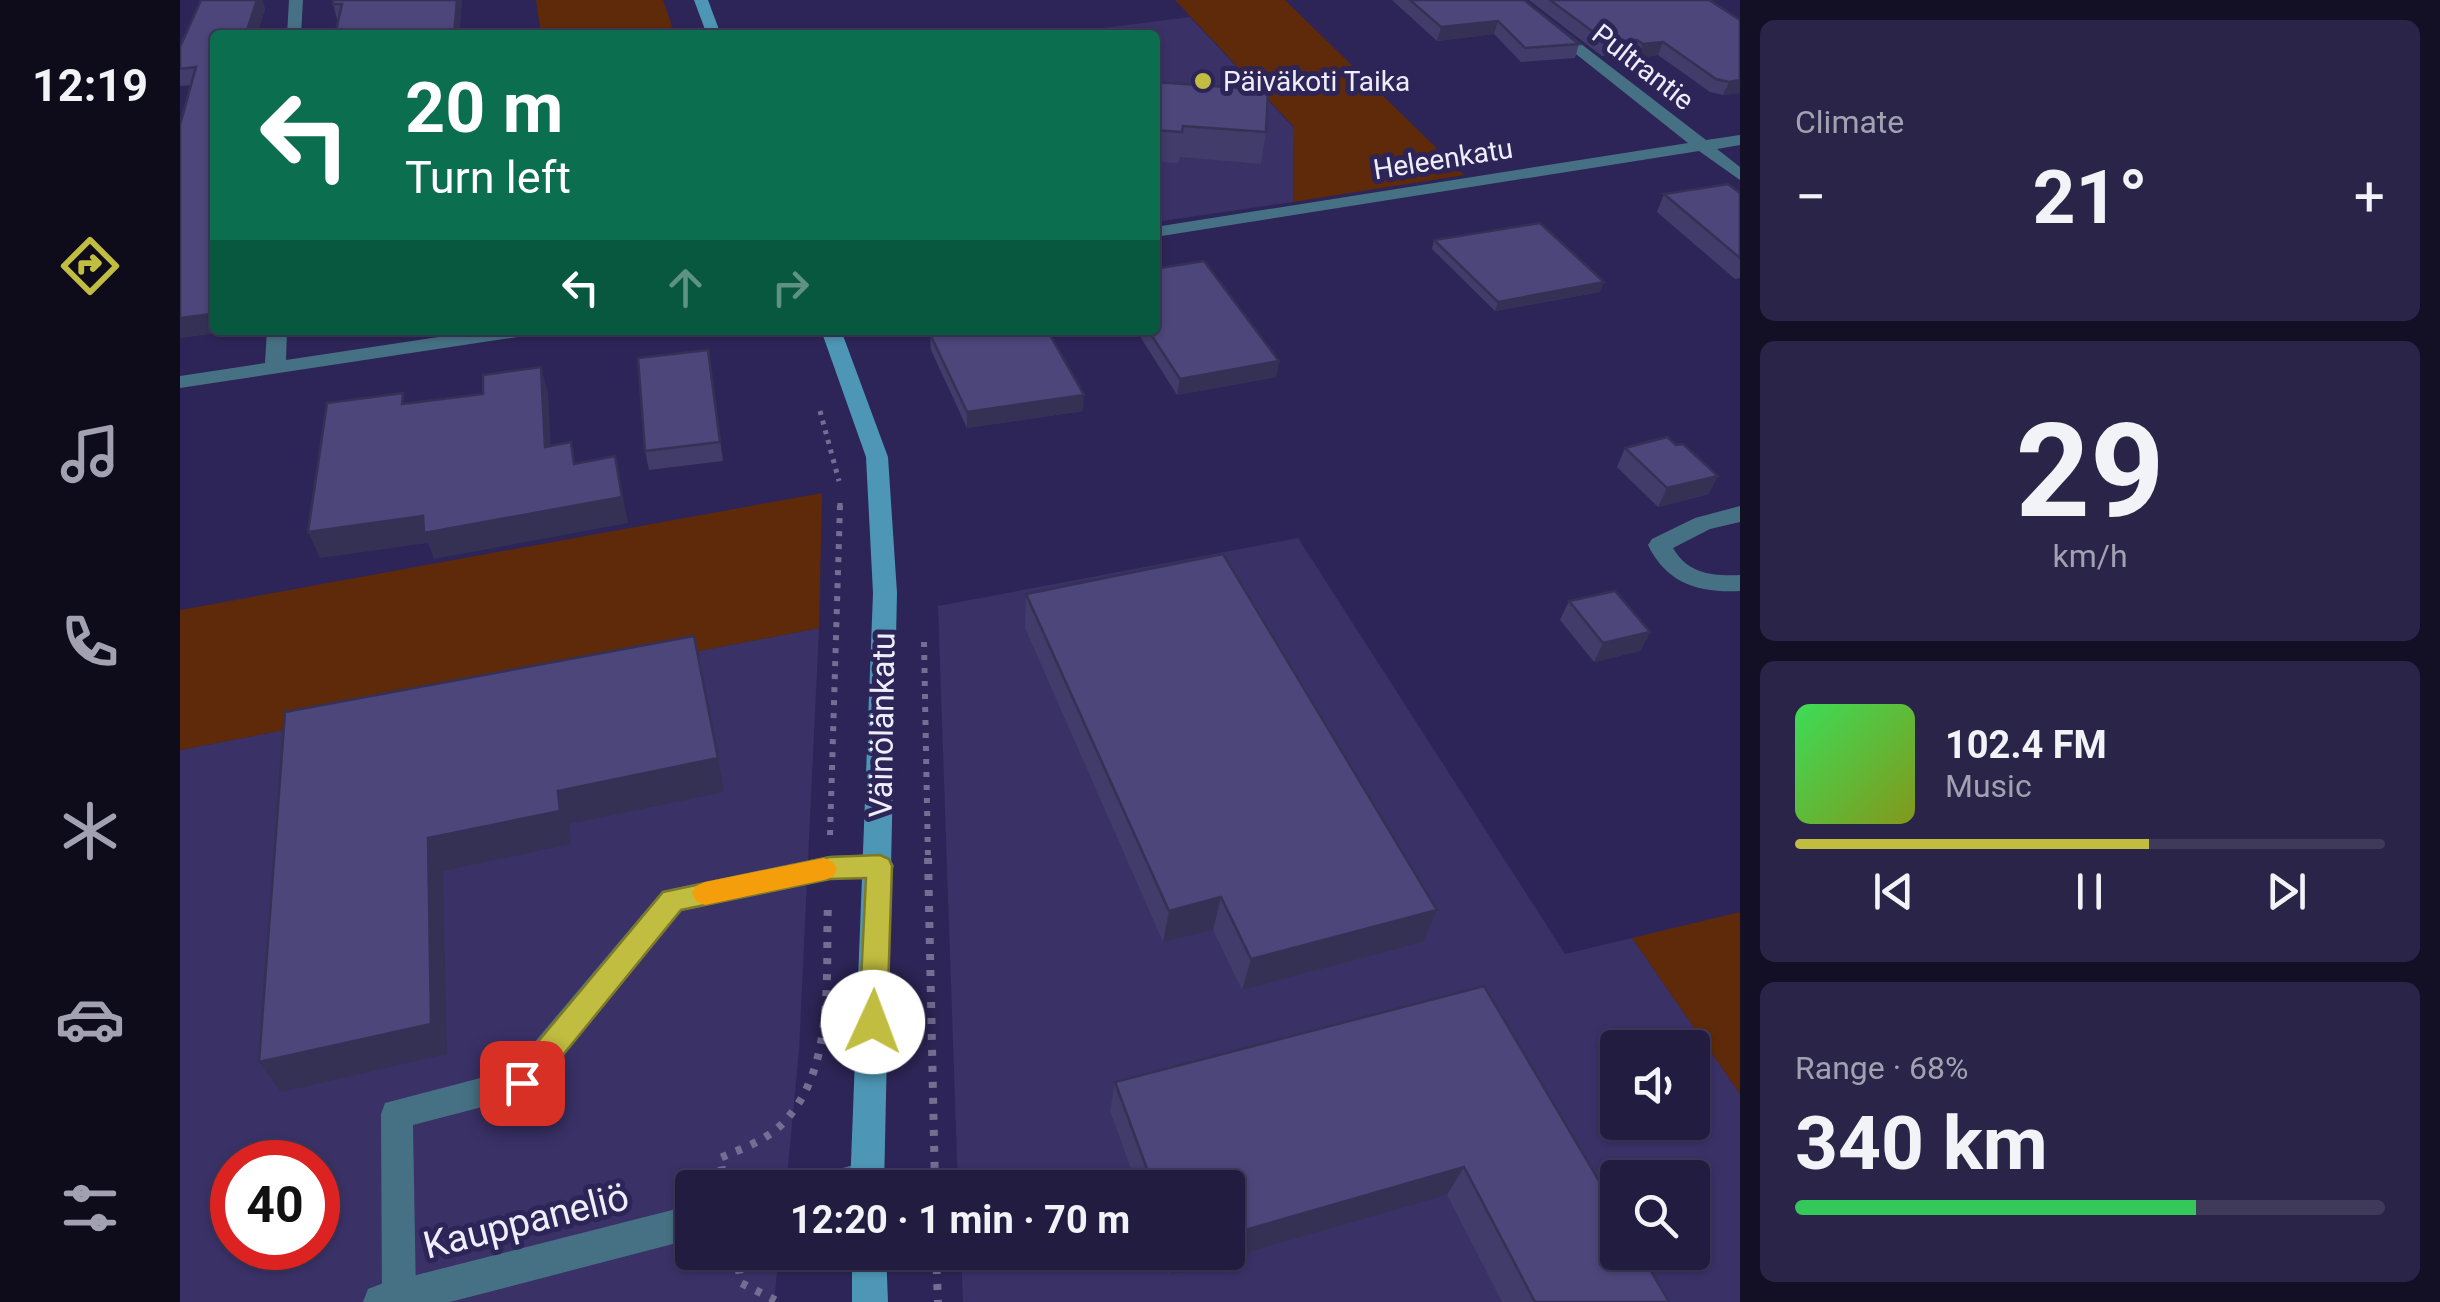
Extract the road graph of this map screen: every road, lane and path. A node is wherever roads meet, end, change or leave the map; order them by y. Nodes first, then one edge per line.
1 (296, 0) edge
2 (701, 0) edge
3 (1515, 0) edge
4 (294, 30) edge
5 (712, 30) edge
6 (1740, 140) edge
7 (1702, 146) junction
8 (1740, 174) edge
9 (1160, 231) edge
10 (277, 335) edge
11 (491, 335) edge
12 (833, 335) edge
13 (274, 368) junction
14 (180, 382) edge
15 (814, 394) dead end
16 (1740, 514) edge
17 (1740, 584) edge
18 (880, 866) junction
19 (830, 868) junction
20 (722, 1170) edge
21 (867, 1170) edge
22 (675, 1226) edge
23 (739, 1270) edge
24 (869, 1270) edge
25 (937, 1270) edge
26 (390, 1300) edge
27 (779, 1302) edge
28 (870, 1302) edge
29 (938, 1302) edge

1 - 4 street
2 - 5 street
3 - 7 street, Pultrantie
6 - 7 street, Heleenkatu
7 - 8 street, Pultrantie
7 - 9 street, Heleenkatu
10 - 13 street
11 - 13 street
12 - 18 street, Väinölänkatu
13 - 14 street
15 - 19 path
16 - 17 street
18 - 19 street
18 - 21 street, Väinölänkatu
19 - 20 path
19 - 26 street
22 - 26 street, Kauppaneliö
23 - 27 path
24 - 28 street
25 - 29 path

